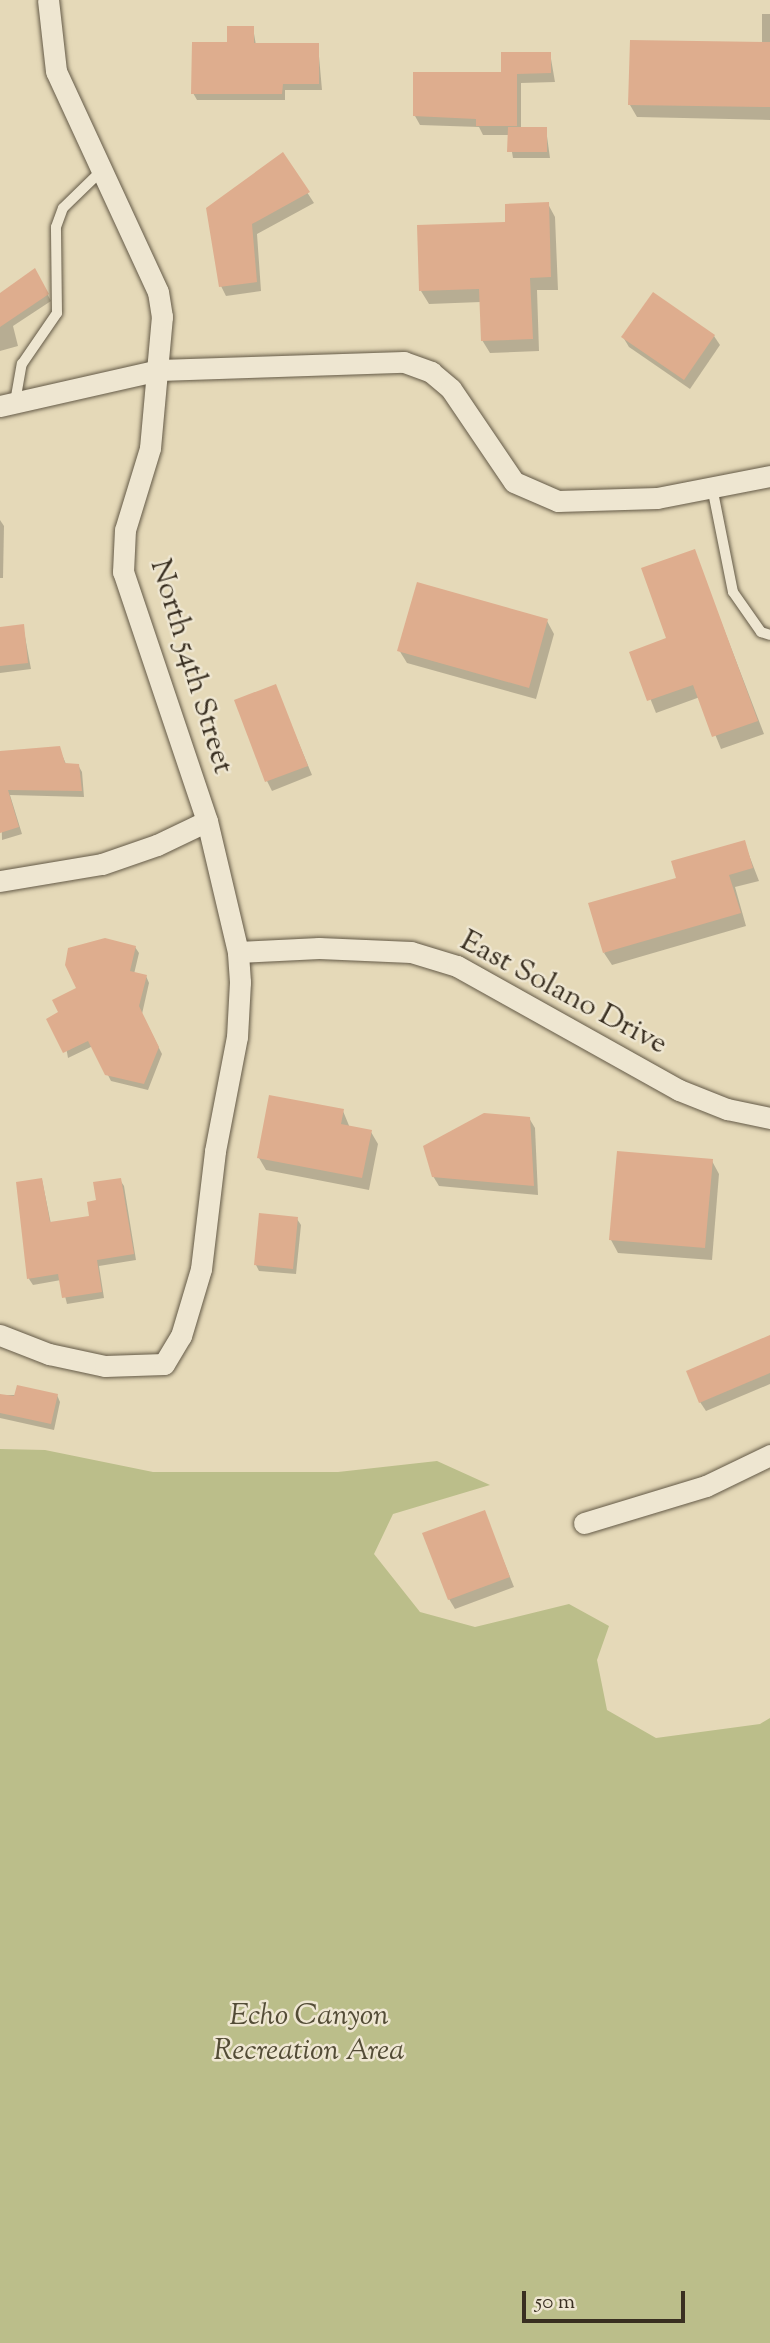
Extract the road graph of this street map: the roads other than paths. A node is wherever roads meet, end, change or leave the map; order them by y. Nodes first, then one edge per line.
1 (48, 0) edge
2 (101, 171) junction
3 (159, 370) junction
4 (7, 404) edge
5 (770, 476) edge
6 (712, 487) junction
7 (770, 635) edge
8 (207, 821) junction
9 (0, 881) edge
10 (238, 952) junction
11 (770, 1118) edge
12 (0, 1335) edge
13 (770, 1455) edge
14 (584, 1523) dead end

1 - 2 street, North 54th Street
2 - 3 street, North 54th Street
2 - 4 lane
3 - 4 street
3 - 6 street
3 - 8 street, North 54th Street
5 - 6 street
6 - 7 lane
8 - 9 street
8 - 10 street, North 54th Street
10 - 11 street, East Solano Drive
10 - 12 street, North 54th Street
13 - 14 street

